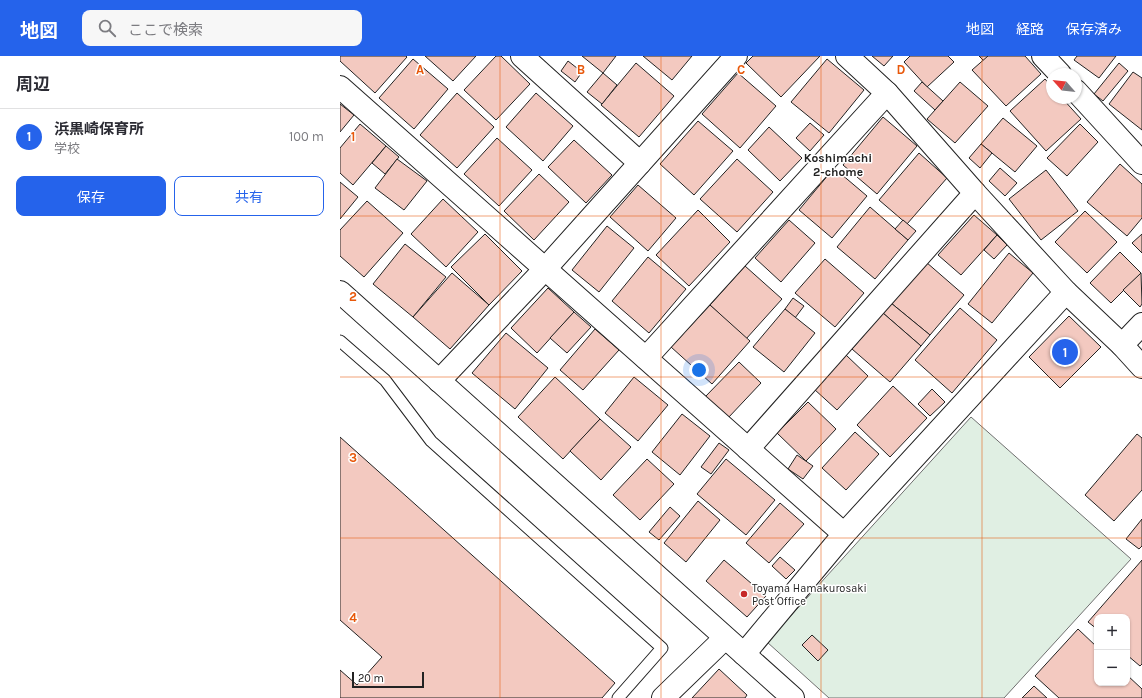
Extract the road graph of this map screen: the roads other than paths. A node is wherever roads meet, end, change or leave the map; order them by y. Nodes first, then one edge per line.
1 (736, 56) edge
2 (848, 56) edge
3 (1043, 56) edge
4 (535, 60) edge
5 (1054, 68) edge
6 (340, 87) edge
7 (887, 94) junction
8 (1082, 98) edge
9 (640, 163) junction
10 (1142, 163) edge
11 (975, 193) junction
12 (545, 269) junction
13 (340, 292) edge
14 (1066, 292) junction
15 (1142, 324) edge
16 (340, 341) edge
17 (1122, 344) junction
18 (646, 358) junction
19 (1142, 367) edge
20 (439, 381) junction
21 (748, 449) junction
22 (844, 534) junction
23 (725, 638) junction
24 (744, 654) junction
25 (618, 698) edge
26 (663, 698) edge
27 (793, 698) edge

1 - 9 street
2 - 7 street
3 - 5 street
4 - 9 street
6 - 12 street
7 - 11 street
7 - 18 street
8 - 10 street
9 - 12 street
11 - 14 street
11 - 21 street
12 - 18 street
12 - 20 street
13 - 20 street
14 - 17 street
14 - 22 street
15 - 17 street
16 - 25 lane
17 - 19 street
18 - 21 street
20 - 23 street
21 - 22 street
22 - 24 street
23 - 24 street
23 - 26 street
24 - 27 street

